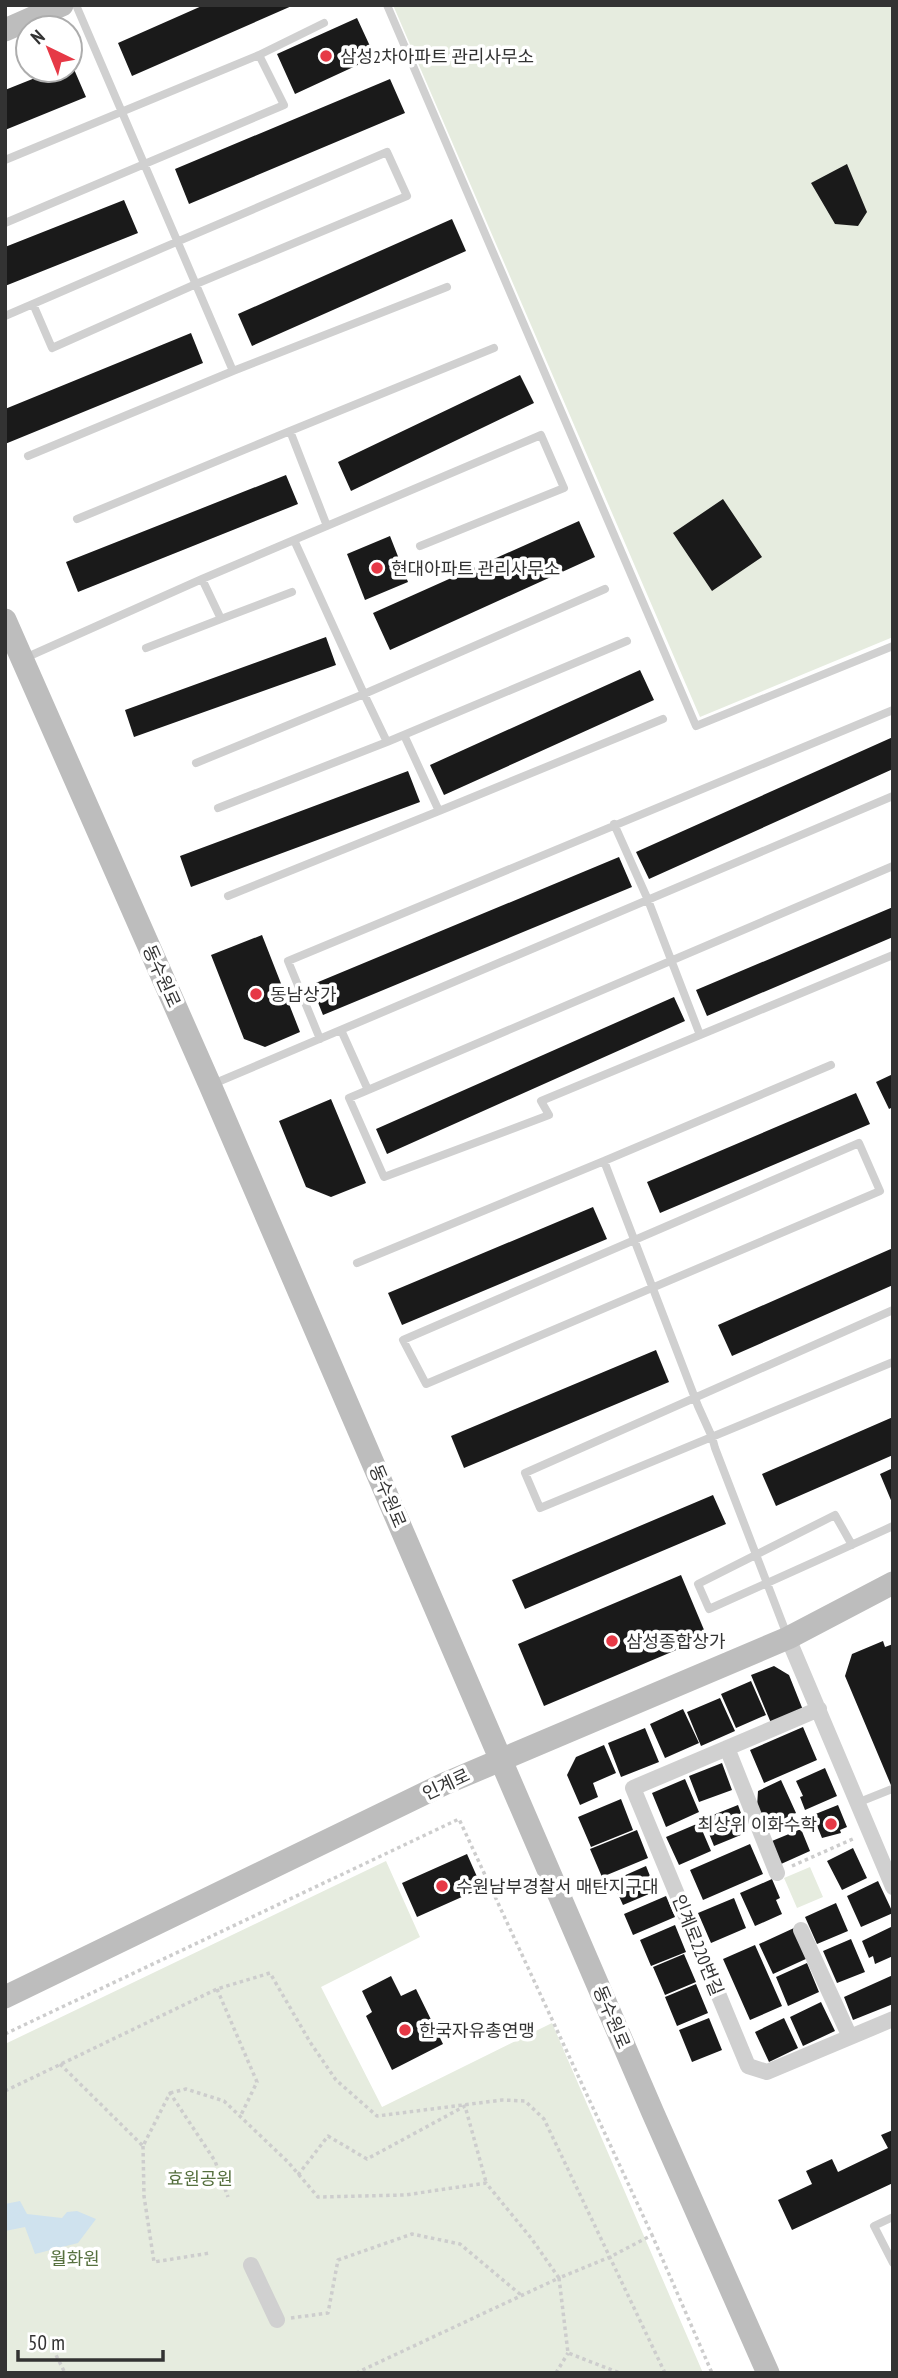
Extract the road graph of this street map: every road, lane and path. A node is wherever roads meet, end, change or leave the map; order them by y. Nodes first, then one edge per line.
1 (62, 5) edge
2 (76, 5) edge
3 (387, 5) edge
4 (324, 23) dead end
5 (5, 30) edge
6 (259, 55) junction
7 (122, 111) junction
8 (5, 160) edge
9 (144, 162) junction
10 (5, 223) edge
11 (178, 241) junction
12 (196, 284) junction
13 (447, 286) dead end
14 (33, 304) junction
15 (5, 316) edge
16 (494, 348) dead end
17 (233, 371) junction
18 (290, 431) junction
19 (29, 456) dead end
20 (77, 519) dead end
21 (327, 526) junction
22 (294, 540) junction
23 (421, 546) dead end
24 (202, 579) junction
25 (605, 589) dead end
26 (292, 592) dead end
27 (220, 619) junction
28 (5, 620) edge
29 (627, 640) dead end
30 (893, 646) edge
31 (146, 648) dead end
32 (22, 659) junction
33 (364, 694) junction
34 (893, 710) edge
35 (663, 719) dead end
36 (404, 735) junction
37 (387, 743) junction
38 (196, 763) dead end
39 (893, 796) edge
40 (218, 808) dead end
41 (439, 811) junction
42 (614, 824) junction
43 (893, 866) edge
44 (228, 896) dead end
45 (648, 900) junction
46 (893, 955) edge
47 (671, 961) junction
48 (341, 1030) junction
49 (700, 1035) junction
50 (320, 1039) junction
51 (831, 1065) dead end
52 (210, 1086) junction
53 (368, 1090) junction
54 (604, 1161) junction
55 (635, 1239) junction
56 (357, 1263) dead end
57 (653, 1287) junction
58 (893, 1310) edge
59 (893, 1362) edge
60 (696, 1397) junction
61 (712, 1437) junction
62 (893, 1526) edge
63 (852, 1545) junction
64 (756, 1556) junction
65 (893, 1583) edge
66 (767, 1584) junction
67 (788, 1638) junction
68 (819, 1709) junction
69 (727, 1748) junction
70 (502, 1759) junction
71 (892, 1789) edge
72 (857, 1803) junction
73 (870, 1831) junction
74 (806, 1859) dead end
75 (777, 1873) dead end
76 (893, 1887) edge
77 (801, 1930) dead end
78 (217, 1989) junction
79 (5, 1997) edge
80 (893, 2019) edge
81 (5, 2034) edge
82 (850, 2037) junction
83 (60, 2064) junction
84 (5, 2091) edge
85 (170, 2093) junction
86 (465, 2106) junction
87 (240, 2117) junction
88 (143, 2146) junction
89 (298, 2175) junction
90 (486, 2183) junction
91 (228, 2197) dead end
92 (893, 2217) edge
93 (652, 2235) junction
94 (210, 2253) dead end
95 (610, 2257) junction
96 (893, 2263) edge
97 (251, 2265) dead end
98 (559, 2278) junction
99 (521, 2295) junction
100 (277, 2320) joint
101 (53, 2349) dead end
102 (568, 2353) junction
103 (65, 2373) edge
104 (356, 2373) edge
105 (556, 2373) edge
106 (620, 2373) edge
107 (666, 2373) edge
108 (712, 2373) edge
109 (768, 2373) edge

1 - 5 main road
2 - 7 lane
3 - 30 lane
4 - 6 lane
6 - 7 lane
6 - 9 lane
7 - 8 lane
7 - 9 lane
9 - 10 lane
9 - 11 lane
11 - 12 lane
11 - 12 lane
11 - 14 lane
12 - 14 lane
12 - 17 lane
13 - 17 lane
14 - 15 lane
16 - 18 lane
17 - 19 lane
18 - 20 lane
18 - 21 lane
21 - 22 lane
21 - 23 lane
22 - 24 lane
22 - 33 lane
24 - 27 lane
24 - 32 lane
25 - 33 lane
26 - 27 lane
27 - 31 lane
28 - 32 main road, 동수원로
29 - 36 lane
32 - 52 main road, 동수원로
33 - 37 lane
33 - 38 lane
34 - 42 lane
35 - 41 lane
36 - 37 lane
36 - 41 lane
37 - 40 lane
39 - 45 lane
41 - 44 lane
42 - 45 lane
42 - 50 lane
43 - 47 lane
45 - 47 lane
45 - 48 lane
46 - 49 lane
47 - 49 lane
47 - 53 lane
48 - 50 lane
48 - 53 lane
49 - 53 lane
50 - 52 lane
51 - 54 lane
52 - 70 main road, 동수원로
54 - 55 lane
54 - 56 lane
55 - 57 lane
55 - 57 lane
55 - 57 lane
57 - 60 lane
58 - 60 lane
59 - 61 lane
60 - 61 lane
60 - 61 lane
61 - 64 lane
62 - 63 lane
63 - 64 lane
63 - 66 lane
64 - 66 lane
64 - 66 lane
65 - 67 main road, 인계로
66 - 67 lane
67 - 68 street
67 - 70 main road, 인계로
68 - 69 street, 인계로220번길
68 - 72 street
69 - 75 street
69 - 82 street, 인계로220번길
70 - 79 main road, 인계로
70 - 109 main road, 동수원로
71 - 72 lane
72 - 73 street
73 - 74 path
73 - 76 street
77 - 82 street
78 - 83 path
78 - 86 path
78 - 87 path
80 - 82 street, 인계로220번길
81 - 93 path
83 - 84 path
83 - 88 path
85 - 87 path
85 - 88 path
85 - 91 path
86 - 89 path
86 - 90 path
86 - 95 path
87 - 89 path
88 - 94 path
89 - 90 path
90 - 98 path
92 - 96 lane
93 - 95 path
93 - 108 path
95 - 98 path
95 - 107 path
97 - 100 street
98 - 99 path
98 - 102 path
99 - 100 path
99 - 104 path
101 - 103 path
102 - 105 path
102 - 106 path

